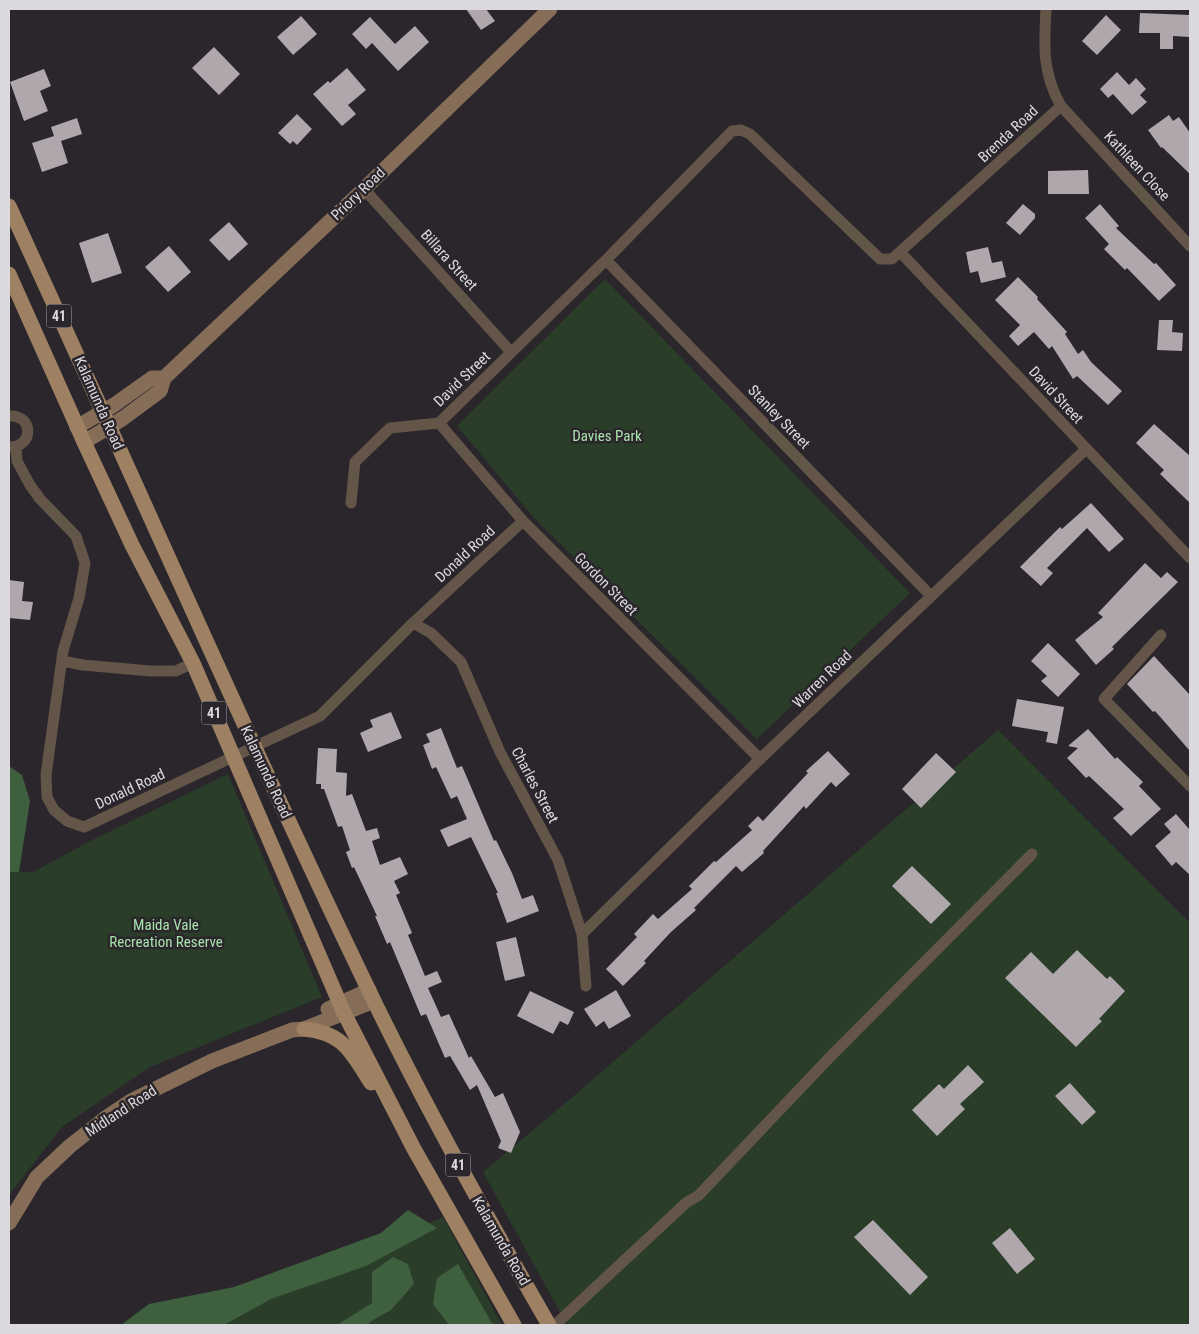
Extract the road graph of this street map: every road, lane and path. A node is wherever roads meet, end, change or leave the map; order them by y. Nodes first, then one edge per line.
1 (550, 9) edge
2 (1046, 9) edge
3 (1061, 106) junction
4 (364, 189) junction
5 (9, 206) edge
6 (1190, 246) edge
7 (900, 253) junction
8 (606, 260) junction
9 (9, 274) edge
10 (512, 352) junction
11 (164, 378) junction
12 (103, 412) junction
13 (9, 416) edge
14 (439, 423) junction
15 (110, 426) junction
16 (77, 427) junction
17 (84, 442) junction
18 (12, 447) edge
19 (1086, 449) junction
20 (351, 502) dead end
21 (523, 521) junction
22 (1190, 558) edge
23 (931, 596) junction
24 (413, 623) junction
25 (1161, 635) dead end
26 (62, 661) junction
27 (193, 663) junction
28 (254, 748) junction
29 (233, 757) junction
30 (760, 759) junction
31 (1190, 786) edge
32 (1032, 854) dead end
33 (582, 934) junction
34 (586, 986) dead end
35 (372, 995) junction
36 (343, 1008) junction
37 (298, 1030) junction
38 (414, 1149) junction
39 (9, 1223) edge
40 (514, 1325) edge
41 (549, 1325) edge
42 (555, 1325) edge

1 - 4 street, Priory Road
2 - 3 street, Brenda Road
3 - 6 street, Kathleen Close
3 - 7 street, Brenda Road
4 - 10 street, Billara Street
4 - 11 street, Priory Road
5 - 12 main road, Kalamunda Road / 41
7 - 8 street, David Street
7 - 19 street, David Street
8 - 10 street, David Street
8 - 23 street, Stanley Street
9 - 16 main road, Kalamunda Road / 41
10 - 14 street, David Street
11 - 12 street, Priory Road
11 - 15 street, Priory Road
12 - 15 main road, Kalamunda Road / 41
12 - 16 street, Priory Road
13 - 18 street
14 - 20 street, David Street
14 - 21 street, Gordon Street
15 - 17 street, Priory Road
15 - 28 main road, Kalamunda Road / 41
16 - 17 main road, Kalamunda Road / 41
17 - 27 main road, Kalamunda Road / 41
18 - 26 street, Donald Road
19 - 22 street, David Street
19 - 23 street, Warren Road
21 - 24 street, Donald Road
21 - 30 street, Gordon Street
23 - 30 street, Warren Road
24 - 28 street, Donald Road
24 - 33 street, Charles Street
25 - 31 street
26 - 27 street
26 - 29 street, Donald Road
27 - 29 main road, Kalamunda Road / 41
28 - 29 street, Donald Road
28 - 35 main road, Kalamunda Road / 41
29 - 36 main road, Kalamunda Road / 41
30 - 33 street, Warren Road
32 - 42 street
33 - 34 street, Charles Street
35 - 36 street, Midland Road
35 - 41 main road, Kalamunda Road / 41
36 - 37 street, Midland Road
36 - 38 main road, Kalamunda Road / 41
37 - 38 main road
37 - 39 street, Midland Road
38 - 40 main road, Kalamunda Road / 41

